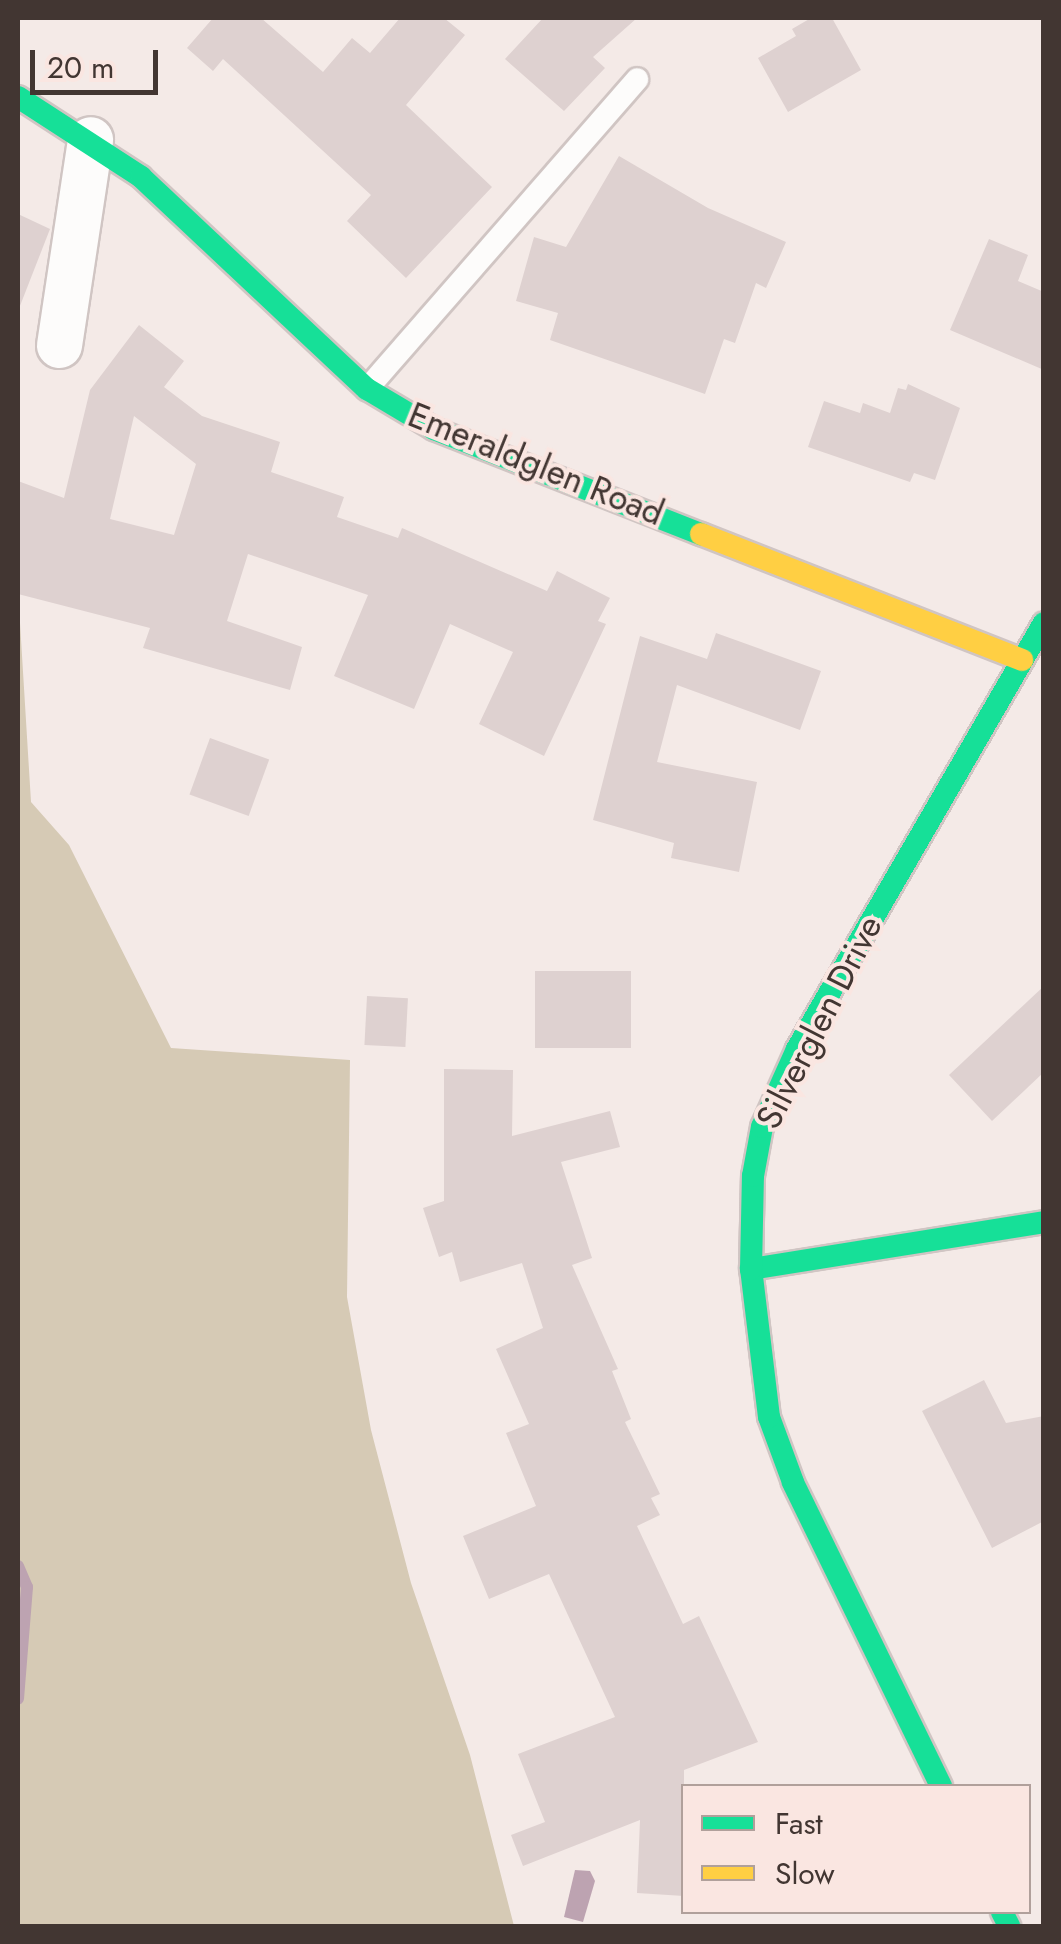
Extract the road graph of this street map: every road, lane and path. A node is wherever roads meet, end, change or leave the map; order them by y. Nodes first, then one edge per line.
1 (637, 79) dead end
2 (18, 97) edge
3 (90, 138) junction
4 (58, 345) dead end
5 (367, 390) junction
6 (1044, 623) edge
7 (1022, 660) junction
8 (1044, 1222) edge
9 (751, 1269) junction
10 (940, 1784) edge

1 - 5 lane
2 - 3 street, Emeraldglen Road
3 - 4 street
3 - 5 street, Emeraldglen Road
5 - 7 street, Emeraldglen Road
6 - 7 street, Silverglen Drive
7 - 9 street, Silverglen Drive
8 - 9 street
9 - 10 street, Silverglen Drive

